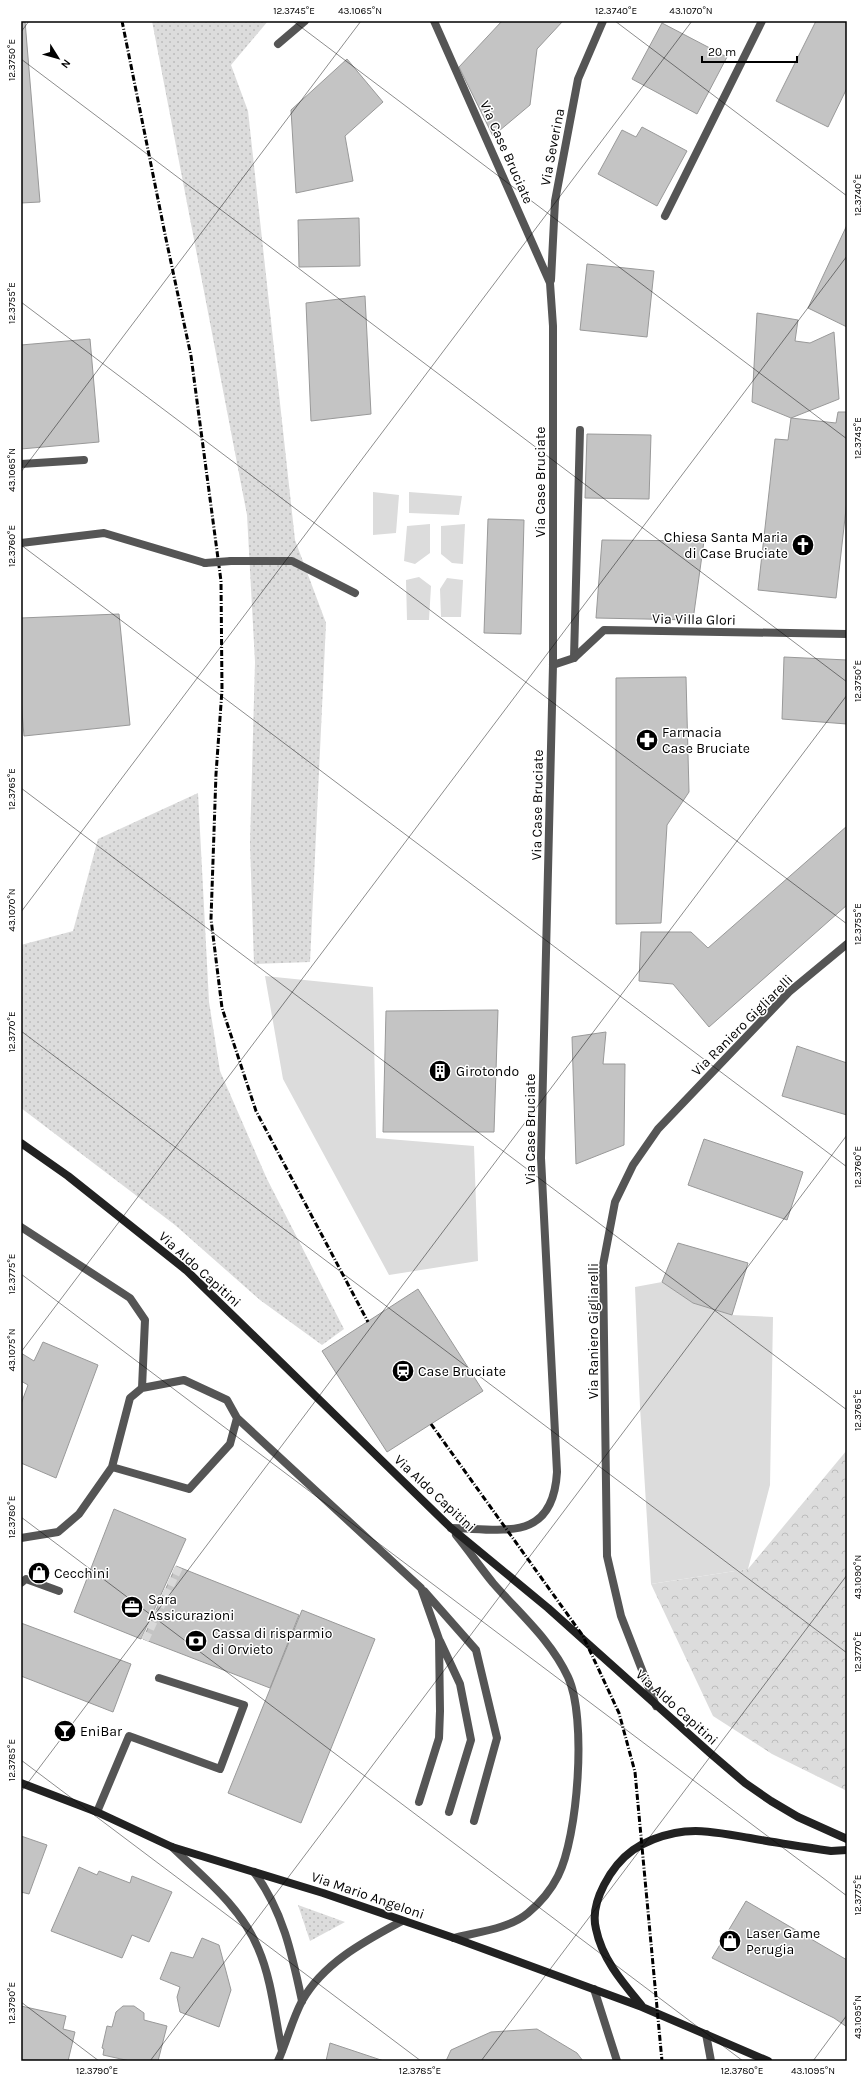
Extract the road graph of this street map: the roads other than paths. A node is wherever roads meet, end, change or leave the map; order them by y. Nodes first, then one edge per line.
1 (306, 21) edge
2 (434, 21) edge
3 (603, 21) edge
4 (762, 21) edge
5 (278, 44) dead end
6 (665, 216) dead end
7 (550, 283) junction
8 (580, 430) dead end
9 (84, 460) dead end
10 (21, 464) edge
11 (21, 543) edge
12 (355, 593) dead end
13 (847, 634) edge
14 (574, 658) junction
15 (553, 665) junction
16 (847, 944) edge
17 (21, 1143) edge
18 (21, 1227) edge
19 (142, 1388) junction
20 (237, 1418) junction
21 (112, 1467) junction
22 (451, 1528) junction
23 (21, 1538) edge
24 (21, 1583) edge
25 (421, 1588) junction
26 (59, 1591) dead end
27 (439, 1639) junction
28 (160, 1678) dead end
29 (657, 1706) junction
30 (21, 1783) edge
31 (419, 1802) dead end
32 (97, 1812) junction
33 (448, 1812) dead end
34 (474, 1821) dead end
35 (847, 1839) edge
36 (172, 1847) junction
37 (847, 1850) edge
38 (254, 1872) junction
39 (402, 1921) junction
40 (454, 1938) junction
41 (594, 1989) junction
42 (302, 2001) junction
43 (642, 2007) junction
44 (706, 2034) junction
45 (282, 2052) junction
46 (278, 2061) edge
47 (617, 2061) edge
48 (711, 2061) edge
49 (768, 2061) edge

1 - 5 street
2 - 7 street, Via Case Bruciate
3 - 7 street, Via Severina
4 - 6 street
7 - 15 street, Via Case Bruciate
8 - 14 street
9 - 10 street
11 - 12 street, bridge
13 - 14 street, Via Villa Glori
14 - 15 street, Via Villa Glori
15 - 22 street, Via Case Bruciate
16 - 29 street, Via Raniero Gigliarelli
17 - 22 main road, Via Aldo Capitini
18 - 19 street
19 - 20 street
19 - 21 street
20 - 21 street
20 - 25 street
21 - 23 street
22 - 29 main road, Via Aldo Capitini
22 - 40 street
24 - 26 street
25 - 27 street
25 - 34 street
27 - 31 street
27 - 33 street
28 - 32 street
29 - 35 main road, Via Aldo Capitini
30 - 32 main road, Via Mario Angeloni
32 - 36 main road, Via Mario Angeloni
36 - 38 main road, Via Mario Angeloni
36 - 45 street
37 - 43 main road
38 - 39 main road, Via Mario Angeloni
38 - 42 street
39 - 40 main road, Via Mario Angeloni
39 - 42 street
40 - 41 main road, Via Mario Angeloni
41 - 43 main road, Via Mario Angeloni
41 - 47 street
42 - 45 street
43 - 44 main road, Via Mario Angeloni
44 - 48 street
44 - 49 main road, Via Mario Angeloni
45 - 46 street

